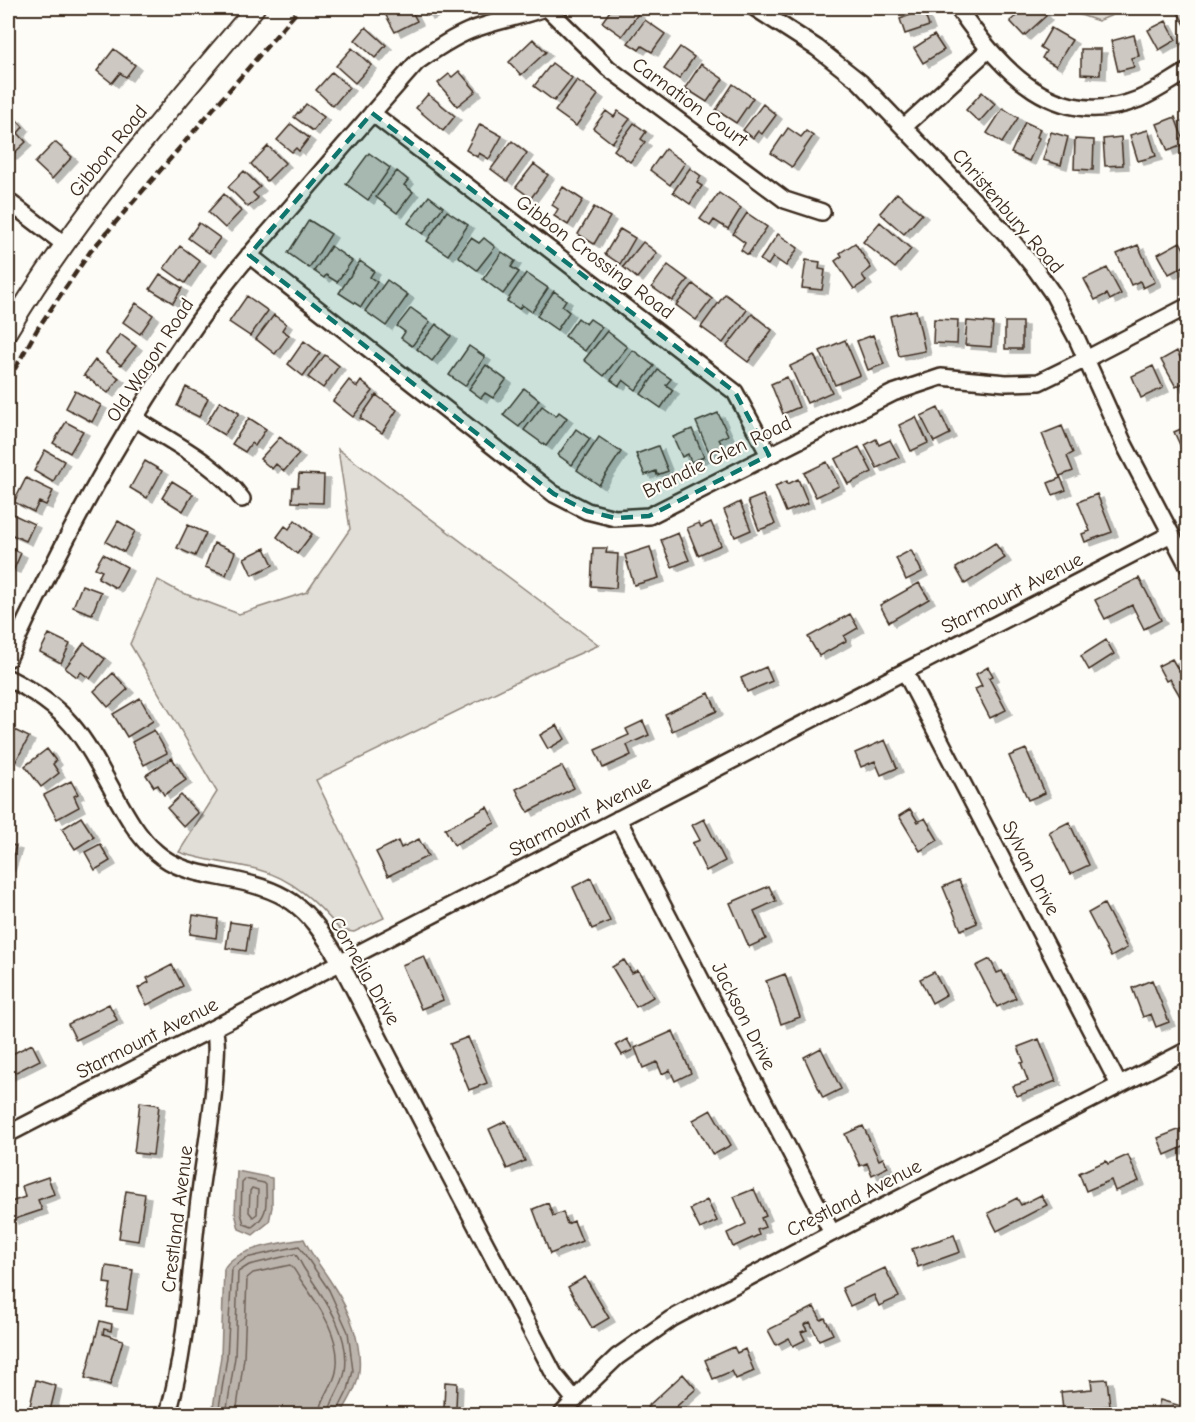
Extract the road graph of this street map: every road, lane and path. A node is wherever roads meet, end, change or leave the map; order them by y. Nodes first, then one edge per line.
1 (255, 8) edge
2 (546, 8) edge
3 (755, 8) edge
4 (958, 8) edge
5 (989, 49) junction
6 (1188, 71) edge
7 (372, 113) junction
8 (904, 127) junction
9 (8, 201) edge
10 (822, 212) dead end
11 (64, 244) junction
12 (249, 255) junction
13 (1188, 306) edge
14 (8, 331) edge
15 (1086, 359) junction
16 (136, 418) junction
17 (769, 455) junction
18 (242, 499) dead end
19 (1171, 534) junction
20 (1188, 566) edge
21 (8, 659) edge
22 (905, 672) junction
23 (8, 678) edge
24 (618, 819) junction
25 (340, 962) junction
26 (214, 1028) junction
27 (1188, 1050) edge
28 (1119, 1085) junction
29 (8, 1134) edge
30 (832, 1233) junction
31 (575, 1400) junction
32 (168, 1414) edge
33 (562, 1414) edge

1 - 11 main road, Gibbon Road
2 - 7 street, Old Wagon Road
2 - 10 street, Carnation Court
3 - 8 street, Christenbury Road
4 - 5 street
5 - 6 street
5 - 8 street
7 - 12 street, Old Wagon Road
7 - 17 street, Gibbon Crossing Road
8 - 15 street, Christenbury Road
9 - 11 street
11 - 14 main road, Gibbon Road
12 - 16 street, Old Wagon Road
12 - 17 street, Brandie Glen Road
13 - 15 street, Brandie Glen Road
15 - 17 street, Brandie Glen Road
15 - 19 street, Christenbury Road
16 - 18 street
16 - 21 street, Old Wagon Road
19 - 20 street, Christenbury Road
19 - 22 street, Starmount Avenue
22 - 24 street, Starmount Avenue
22 - 28 street, Sylvan Drive
23 - 25 street, Cornelia Drive
24 - 25 street, Starmount Avenue
24 - 30 street, Jackson Drive
25 - 26 street, Starmount Avenue
25 - 31 street, Cornelia Drive
26 - 29 street, Starmount Avenue
26 - 32 street, Crestland Avenue
27 - 28 street, Crestland Avenue
28 - 30 street, Crestland Avenue
30 - 31 street, Crestland Avenue
31 - 33 street, Crestland Avenue

